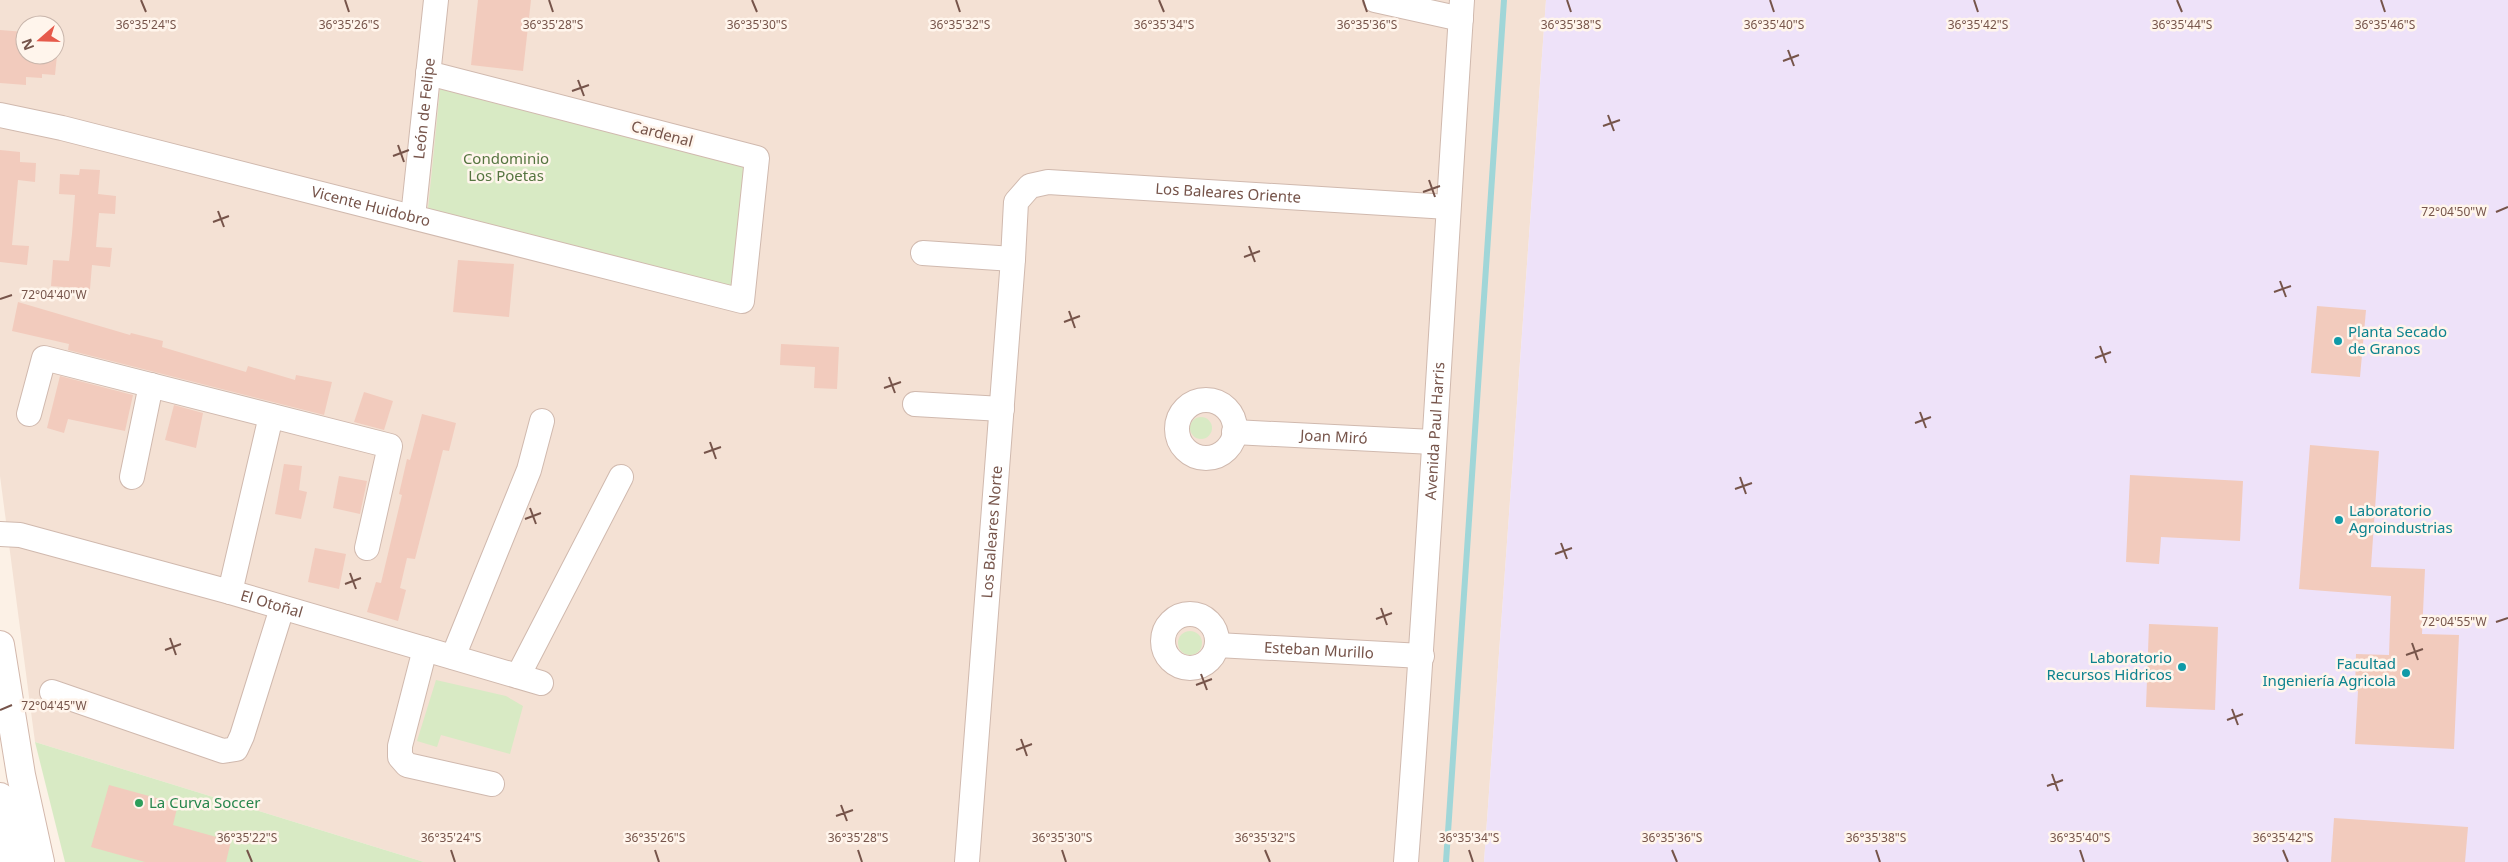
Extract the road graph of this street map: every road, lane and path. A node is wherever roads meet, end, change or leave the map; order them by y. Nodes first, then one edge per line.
1 (436, 0) edge
2 (1375, 0) edge
3 (1461, 9) edge
4 (428, 73) junction
5 (0, 114) edge
6 (1016, 202) joint
7 (1448, 207) junction
8 (412, 217) junction
9 (923, 253) dead end
10 (1014, 259) junction
11 (742, 301) joint
12 (151, 386) junction
13 (915, 404) dead end
14 (1002, 409) junction
15 (29, 414) dead end
16 (271, 416) junction
17 (542, 421) dead end
18 (1234, 432) dead end
19 (1433, 442) junction
20 (132, 477) dead end
21 (621, 478) dead end
22 (0, 534) edge
23 (367, 548) dead end
24 (230, 592) junction
25 (282, 608) junction
26 (0, 645) edge
27 (1217, 645) dead end
28 (425, 649) junction
29 (1422, 656) junction
30 (453, 657) junction
31 (518, 676) junction
32 (541, 683) dead end
33 (52, 692) dead end
34 (492, 784) dead end
35 (0, 798) edge
36 (14, 862) edge
37 (40, 862) edge
38 (967, 862) edge
39 (1406, 862) edge

1 - 4 street, León de Felipe
2 - 3 street
3 - 7 street, Avenida Paul Harris
4 - 8 street, León de Felipe
4 - 11 street, Cardenal
5 - 8 street, Vicente Huidobro
6 - 7 street, Los Baleares Oriente
6 - 10 street, Los Baleares Norte
7 - 19 street, Avenida Paul Harris
8 - 11 street, Vicente Huidobro
9 - 10 street
10 - 14 street, Los Baleares Norte
12 - 15 street
12 - 16 street
12 - 20 street
13 - 14 street
14 - 38 street, Los Baleares Norte
16 - 23 street
16 - 24 street
17 - 30 street
18 - 19 street, Joan Miró
19 - 29 street, Avenida Paul Harris
21 - 31 street
22 - 24 street, El Otoñal
24 - 25 street, El Otoñal
25 - 28 street, El Otoñal
25 - 33 street
26 - 37 main road
27 - 29 street, Esteban Murillo
28 - 30 street, El Otoñal
28 - 34 street
29 - 39 street, Avenida Paul Harris
30 - 31 street, El Otoñal
31 - 32 street, El Otoñal
35 - 36 main road

